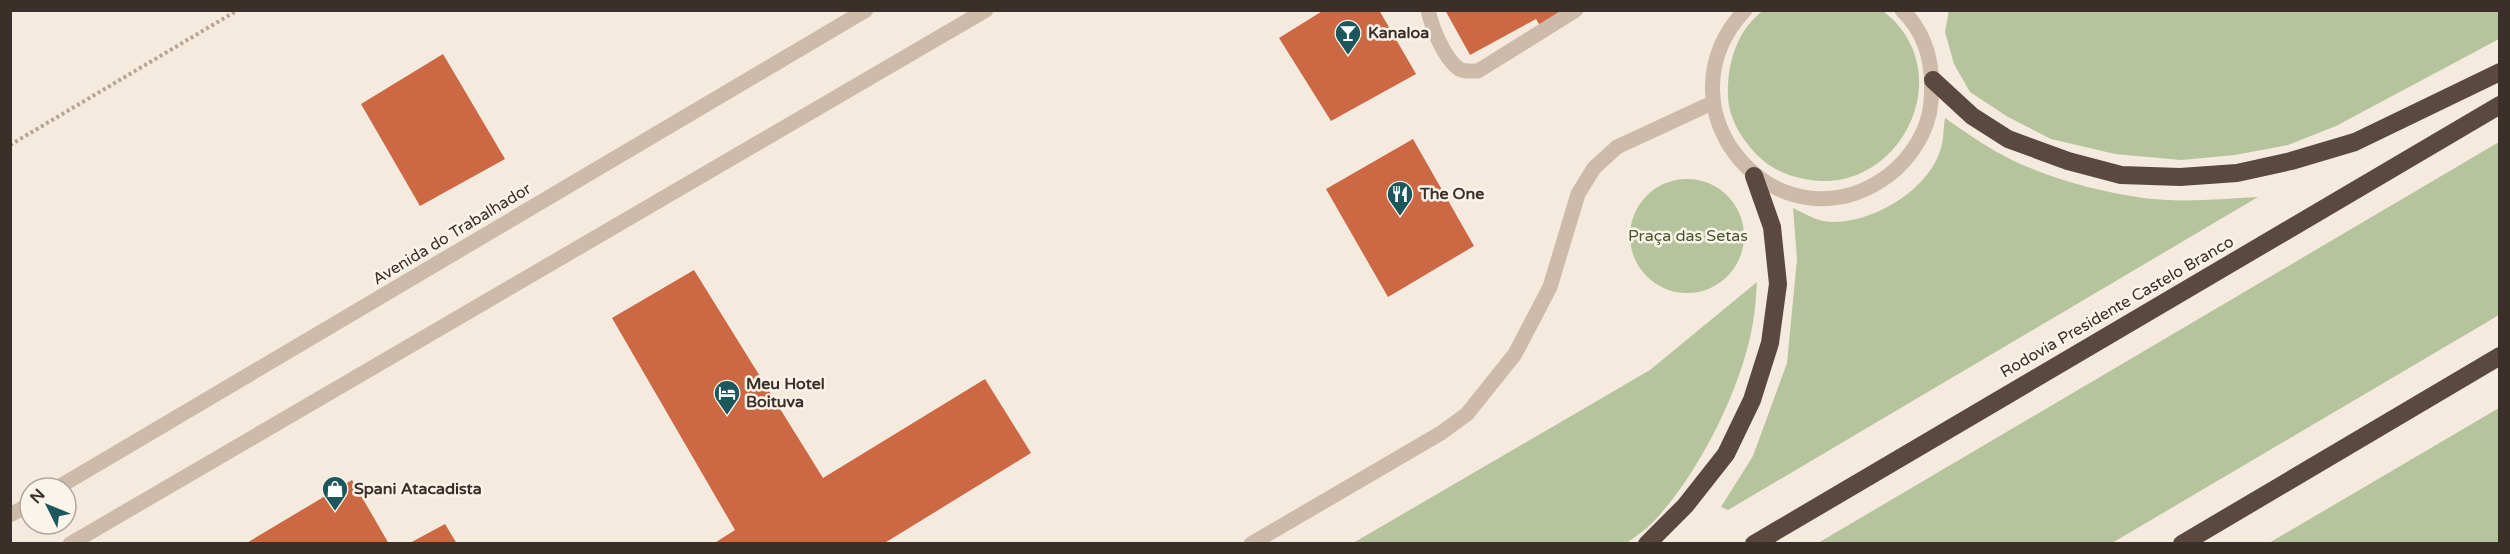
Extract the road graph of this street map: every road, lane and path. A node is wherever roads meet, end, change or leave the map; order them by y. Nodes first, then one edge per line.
1 (238, 10) edge
2 (866, 10) edge
3 (986, 10) edge
4 (1428, 10) edge
5 (1576, 10) edge
6 (1745, 10) edge
7 (1905, 11) edge
8 (1728, 17) edge
9 (2499, 72) edge
10 (1933, 80) junction
11 (1712, 103) junction
12 (2499, 105) edge
13 (10, 145) edge
14 (1754, 176) junction
15 (2499, 356) edge
16 (77, 476) edge
17 (70, 543) edge
18 (1251, 543) edge
19 (1647, 543) edge
20 (1754, 543) edge
21 (2182, 543) edge

1 - 13 path
2 - 16 street, Avenida do Trabalhador
3 - 17 street
4 - 5 street
6 - 8 street
7 - 10 street
8 - 11 street
9 - 10 highway
10 - 14 street
11 - 14 street
11 - 18 street
12 - 20 highway, Rodovia Presidente Castelo Branco
14 - 19 highway
15 - 21 highway

